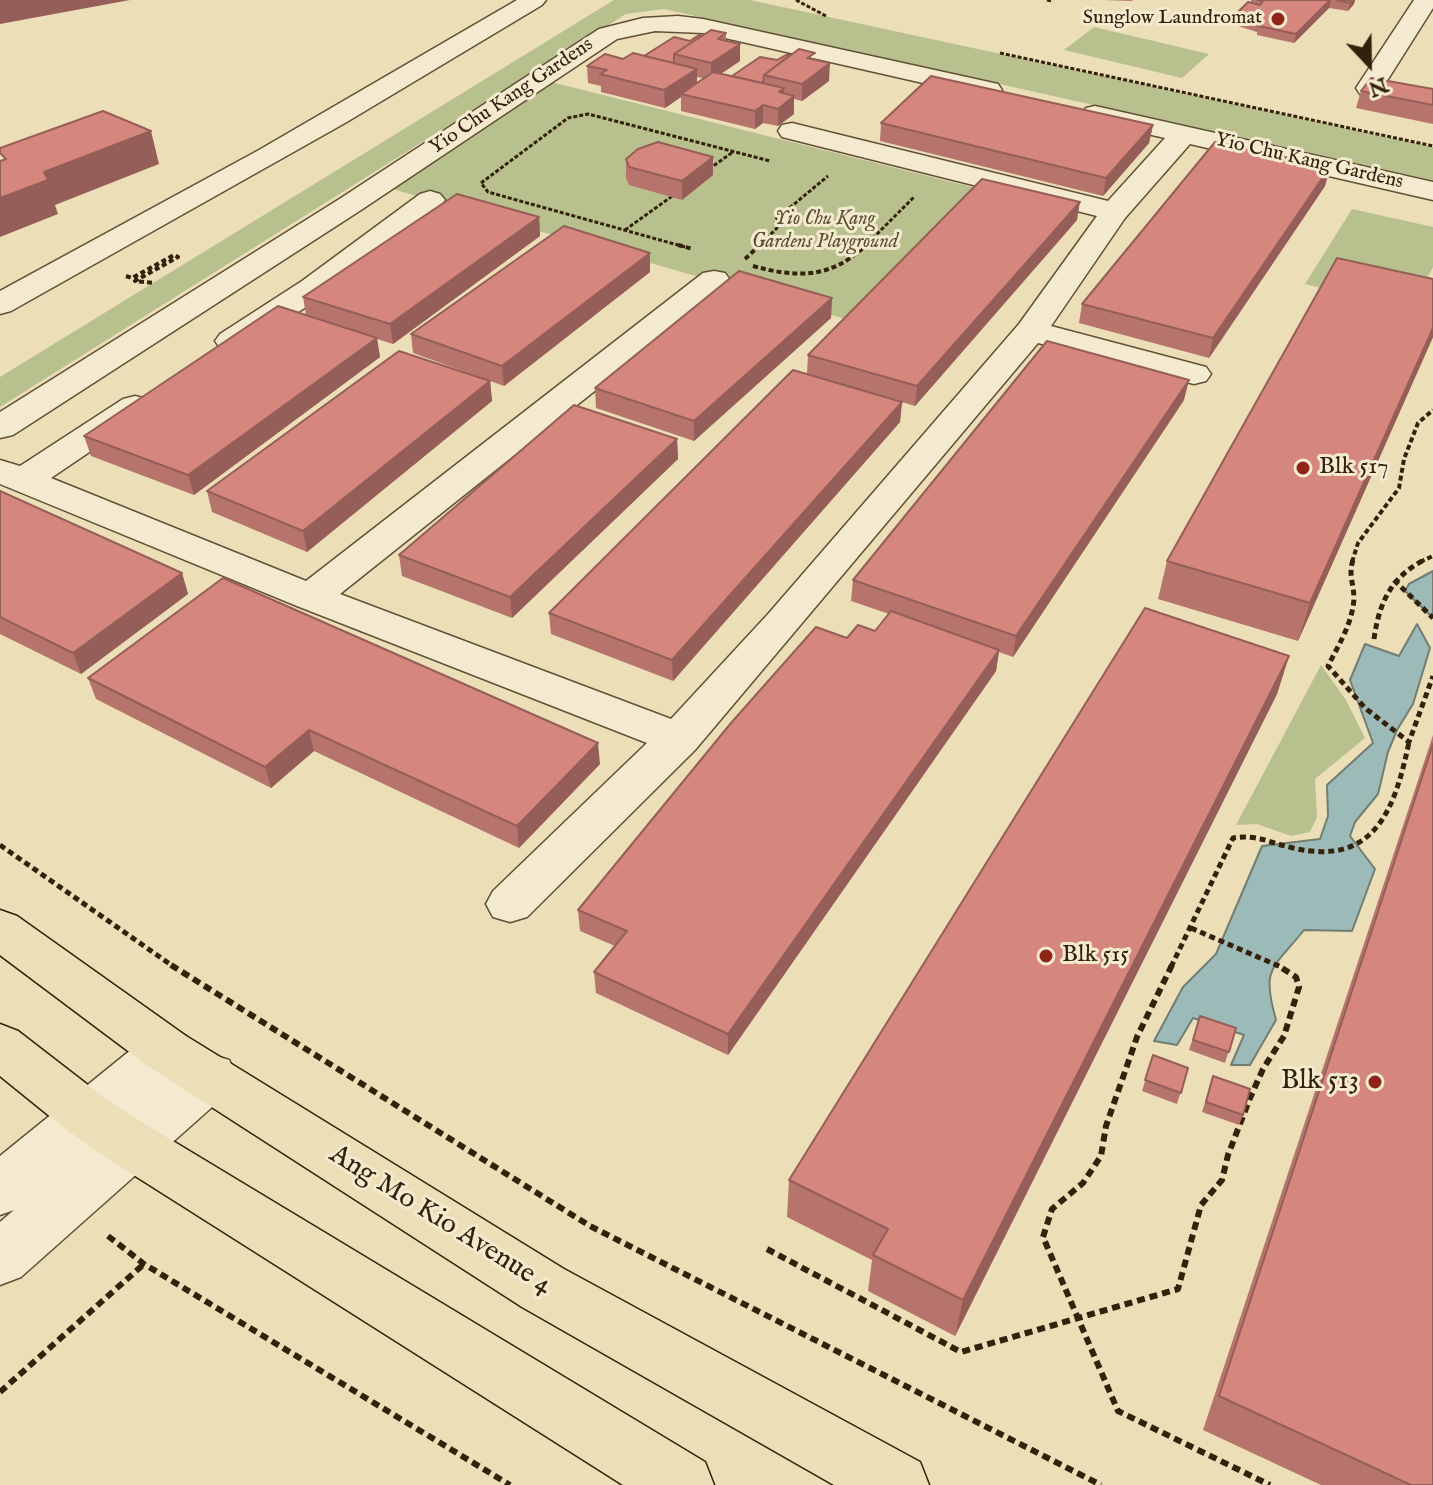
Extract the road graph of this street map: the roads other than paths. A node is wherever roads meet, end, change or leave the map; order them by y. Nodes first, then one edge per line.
1 (534, 0) edge
2 (1426, 0) edge
3 (1013, 96) edge
4 (1433, 103) edge
5 (1075, 110) edge
6 (792, 131) dead end
7 (1184, 134) junction
8 (1433, 191) edge
9 (430, 200) dead end
10 (1115, 212) junction
11 (728, 271) road end
12 (0, 304) edge
13 (1031, 331) junction
14 (201, 362) edge
15 (1194, 374) dead end
16 (163, 387) edge
17 (0, 427) edge
18 (12, 475) edge
19 (311, 597) junction
20 (679, 739) junction
21 (510, 904) dead end
22 (0, 929) edge
23 (0, 1046) edge
24 (189, 1063) junction
25 (108, 1129) junction
26 (0, 1190) edge
27 (0, 1258) edge
28 (682, 1485) edge
29 (897, 1485) edge

1 - 12 street
2 - 4 street
3 - 17 street, Yio Chu Kang Gardens
5 - 7 street, Yio Chu Kang Gardens
6 - 10 street
7 - 8 street, Yio Chu Kang Gardens
7 - 10 street, Yio Chu Kang Gardens
9 - 14 street
10 - 13 street, Yio Chu Kang Gardens
11 - 19 street
13 - 15 street
13 - 20 street, Yio Chu Kang Gardens
16 - 18 street
18 - 19 street
19 - 20 street
20 - 21 street, Yio Chu Kang Gardens
22 - 24 main road, Ang Mo Kio Avenue 4
23 - 25 main road
24 - 25 street
24 - 29 main road, Ang Mo Kio Avenue 4
25 - 26 street
25 - 27 street
25 - 28 main road

